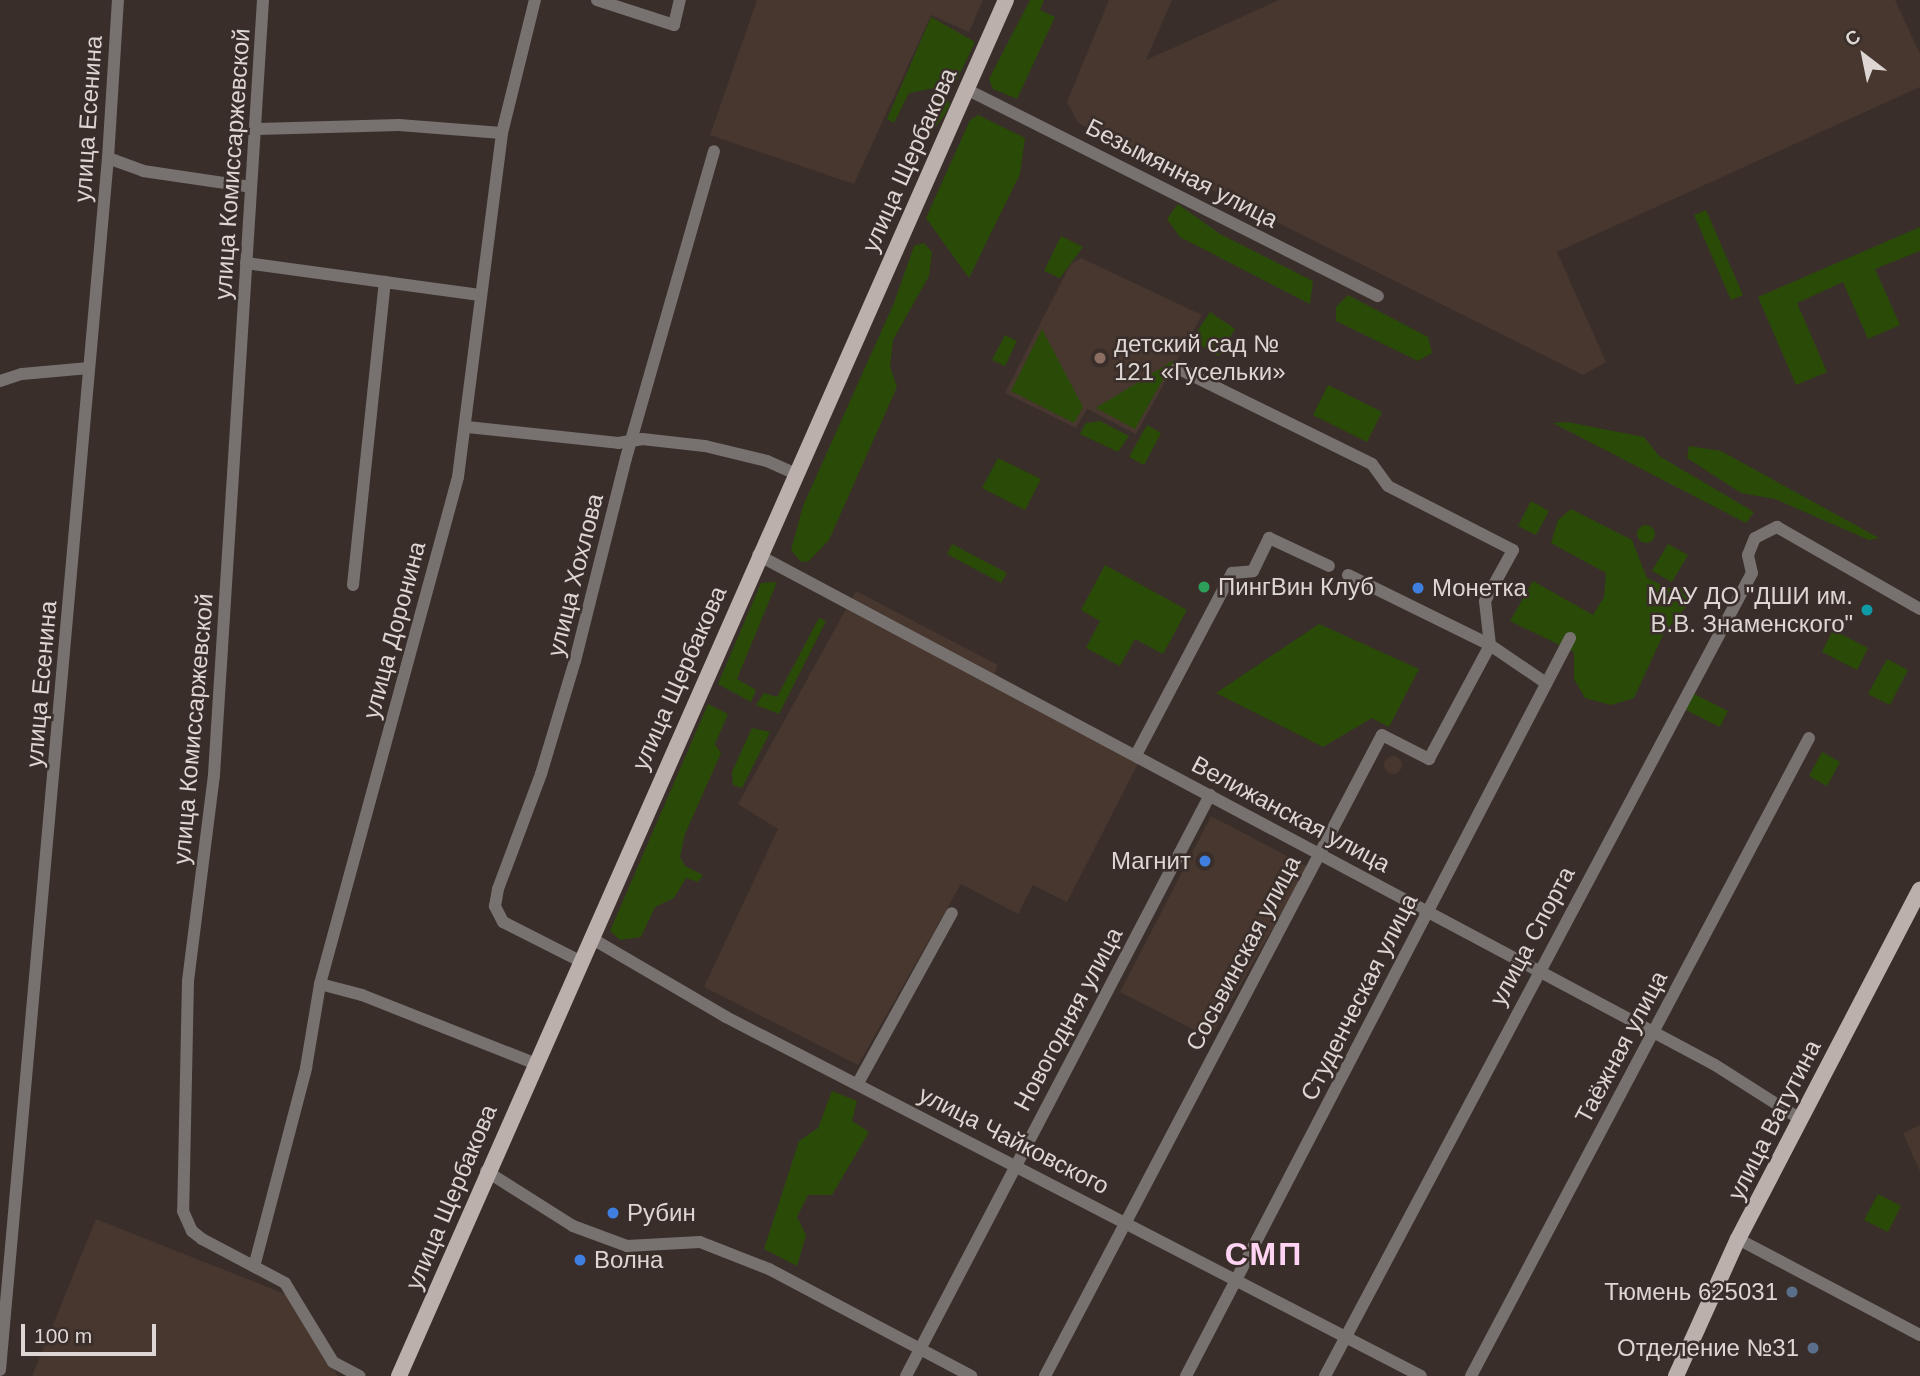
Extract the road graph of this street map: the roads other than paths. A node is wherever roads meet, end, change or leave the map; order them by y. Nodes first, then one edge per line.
1 (118, 0) edge
2 (264, 0) edge
3 (536, 0) edge
4 (597, 0) edge
5 (680, 0) edge
6 (1006, 0) edge
7 (966, 89) junction
8 (258, 129) junction
9 (502, 133) junction
10 (714, 150) dead end
11 (108, 158) junction
12 (251, 187) junction
13 (246, 263) junction
14 (385, 282) junction
15 (480, 295) junction
16 (1378, 296) dead end
17 (89, 368) junction
18 (1177, 368) dead end
19 (0, 381) edge
20 (467, 427) junction
21 (632, 439) junction
22 (794, 473) junction
23 (758, 555) junction
24 (1329, 566) dead end
25 (1348, 576) dead end
26 (354, 584) dead end
27 (1920, 609) edge
28 (1570, 638) dead end
29 (1490, 645) junction
30 (1546, 683) junction
31 (1809, 738) dead end
32 (1136, 755) junction
33 (1210, 795) junction
34 (1320, 853) junction
35 (1920, 889) edge
36 (1427, 910) junction
37 (952, 913) dead end
38 (590, 938) junction
39 (580, 961) junction
40 (1537, 972) junction
41 (320, 984) junction
42 (1652, 1034) junction
43 (534, 1063) junction
44 (858, 1083) junction
45 (1800, 1119) junction
46 (1016, 1164) junction
47 (486, 1171) junction
48 (1126, 1222) junction
49 (1738, 1239) junction
50 (255, 1263) junction
51 (1237, 1280) junction
52 (1920, 1335) edge
53 (1345, 1336) junction
54 (920, 1348) junction
55 (0, 1370) edge
56 (359, 1376) edge
57 (399, 1376) edge
58 (906, 1376) edge
59 (971, 1376) edge
60 (1045, 1376) edge
61 (1186, 1376) edge
62 (1325, 1376) edge
63 (1421, 1376) edge
64 (1471, 1376) edge
65 (1676, 1376) edge

1 - 11 street, улица Есенина
2 - 8 street, улица Комиссаржевской
3 - 9 street, улица Доронина
4 - 5 street
6 - 7 main road, улица Щербакова
7 - 16 street, Безымянная улица
7 - 22 main road, улица Щербакова
8 - 9 street
8 - 12 street, улица Комиссаржевской
9 - 15 street, улица Доронина
10 - 21 street, улица Хохлова
11 - 12 street
11 - 17 street, улица Есенина
12 - 13 street, улица Комиссаржевской
13 - 14 street
13 - 50 street, улица Комиссаржевской
14 - 15 street
14 - 26 street
15 - 20 street, улица Доронина
17 - 19 street
17 - 55 street, улица Есенина
18 - 29 street
20 - 21 street
20 - 41 street, улица Доронина
21 - 22 street
21 - 39 street, улица Хохлова
22 - 23 main road, улица Щербакова
23 - 32 street, Велижанская улица
23 - 38 main road, улица Щербакова
24 - 32 street
25 - 29 street
27 - 40 street, улица Спорта
28 - 30 street, Студенческая улица
29 - 30 street
29 - 34 street, Сосьвинская улица
30 - 36 street, Студенческая улица
31 - 42 street, Таёжная улица
32 - 33 street, Велижанская улица
33 - 34 street, Велижанская улица
33 - 46 street, Новогодняя улица
34 - 36 street, Велижанская улица
34 - 48 street, Сосьвинская улица
35 - 45 main road, улица Ватутина
36 - 40 street, Велижанская улица
36 - 51 street, Студенческая улица
37 - 44 street
38 - 39 main road, улица Щербакова
38 - 44 street, улица Чайковского
39 - 43 main road, улица Щербакова
40 - 42 street, Велижанская улица
40 - 53 street, улица Спорта
41 - 43 street
41 - 50 street, улица Доронина
42 - 45 street, Велижанская улица
42 - 64 street, Таёжная улица
43 - 47 main road, улица Щербакова
44 - 46 street, улица Чайковского
45 - 49 main road, улица Ватутина
46 - 48 street, улица Чайковского
46 - 54 street, Новогодняя улица
47 - 54 street
47 - 57 main road, улица Щербакова
48 - 51 street, улица Чайковского
48 - 60 street, Сосьвинская улица
49 - 52 street
49 - 65 main road, улица Ватутина
50 - 56 street, улица Комиссаржевской
51 - 53 street, улица Чайковского
51 - 61 street, Студенческая улица
53 - 62 street, улица Спорта
53 - 63 street, улица Чайковского
54 - 58 street, Новогодняя улица
54 - 59 street

